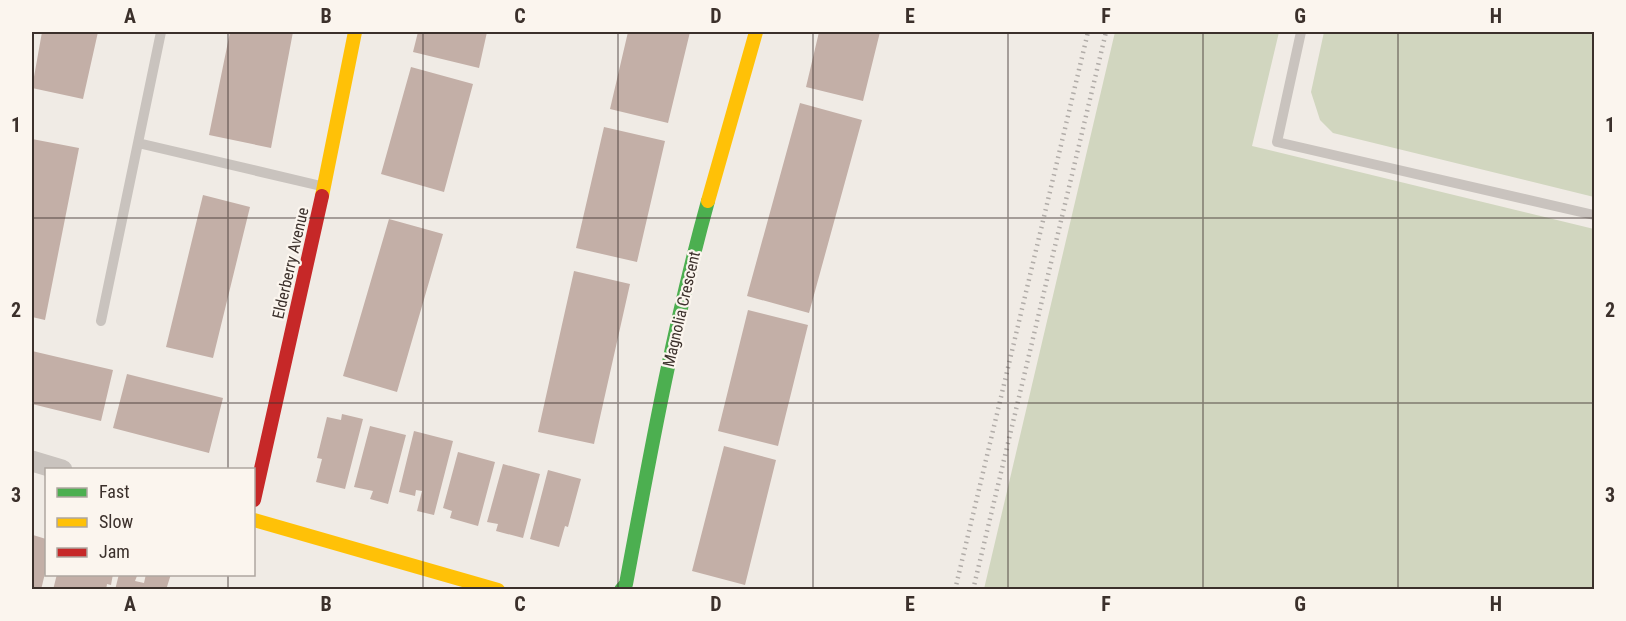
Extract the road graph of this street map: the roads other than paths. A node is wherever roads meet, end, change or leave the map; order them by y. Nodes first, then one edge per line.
1 (161, 32) edge
2 (355, 32) edge
3 (756, 32) edge
4 (1301, 32) edge
5 (138, 143) junction
6 (324, 187) junction
7 (1594, 215) edge
8 (101, 321) dead end
9 (32, 461) edge
10 (55, 468) edge
11 (255, 496) edge
12 (255, 520) edge
13 (498, 590) edge
14 (621, 590) edge

1 - 5 lane
2 - 6 street, Elderberry Avenue
3 - 14 street, Magnolia Crescent
4 - 7 lane
5 - 6 lane
5 - 8 lane
6 - 11 street, Elderberry Avenue
9 - 10 street
12 - 13 street

